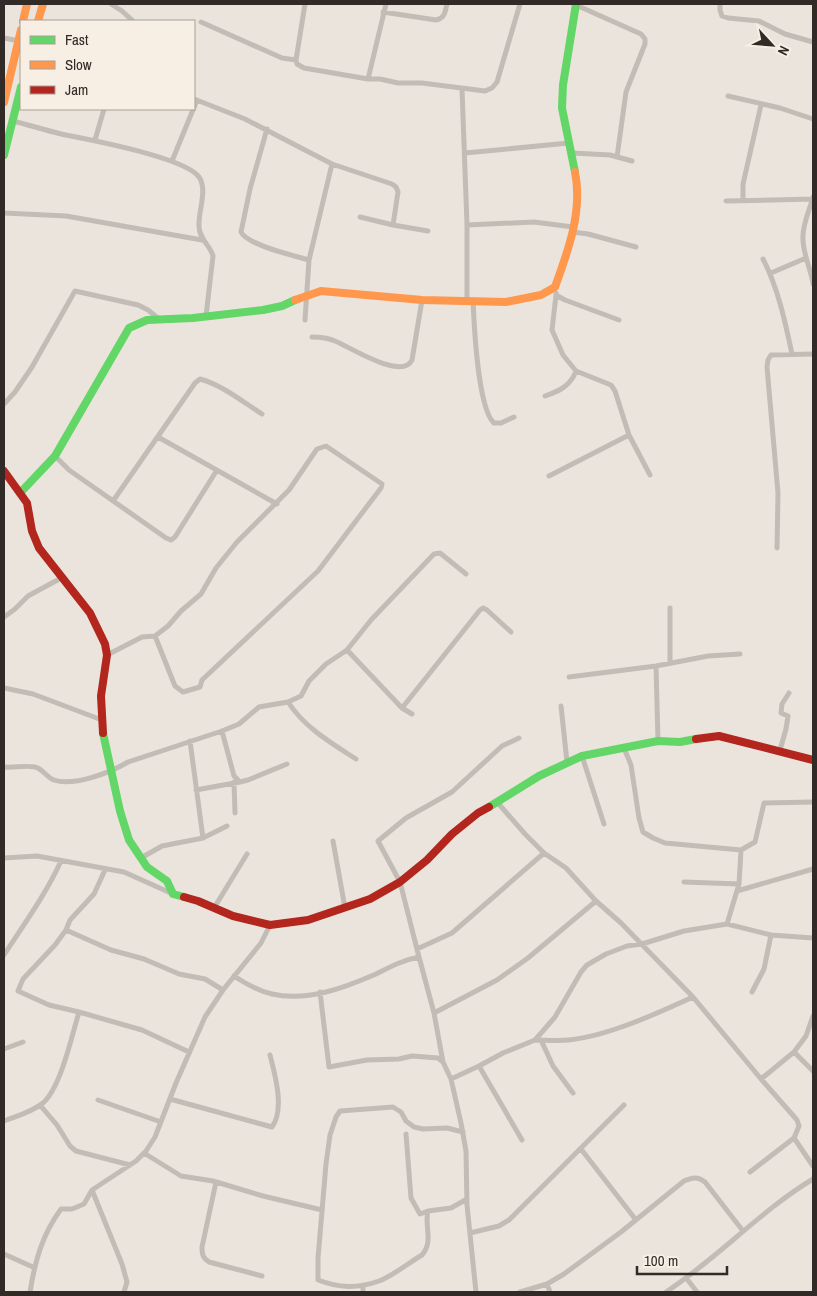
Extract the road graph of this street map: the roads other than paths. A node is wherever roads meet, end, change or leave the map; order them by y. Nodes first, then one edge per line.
1 (28, 4) edge
2 (43, 4) edge
3 (111, 4) edge
4 (305, 4) edge
5 (386, 4) edge
6 (447, 4) edge
7 (520, 4) edge
8 (576, 4) edge
9 (720, 4) edge
10 (383, 12) junction
11 (23, 20) edge
12 (38, 20) edge
13 (132, 20) edge
14 (201, 22) dead end
15 (20, 36) edge
16 (4, 38) edge
17 (19, 41) junction
18 (813, 42) edge
19 (296, 60) junction
20 (368, 79) junction
21 (462, 89) junction
22 (20, 91) edge
23 (728, 96) dead end
24 (196, 100) edge
25 (4, 102) edge
26 (761, 104) junction
27 (104, 110) edge
28 (192, 110) edge
29 (813, 119) edge
30 (13, 121) junction
31 (267, 130) junction
32 (95, 140) junction
33 (569, 143) junction
34 (465, 153) junction
35 (572, 153) junction
36 (4, 155) edge
37 (618, 157) junction
38 (172, 161) junction
39 (632, 161) dead end
40 (332, 164) junction
41 (813, 198) edge
42 (743, 200) junction
43 (726, 201) dead end
44 (4, 213) edge
45 (811, 213) edge
46 (360, 217) dead end
47 (393, 225) junction
48 (467, 226) junction
49 (572, 229) junction
50 (428, 231) dead end
51 (202, 240) junction
52 (636, 247) dead end
53 (806, 258) junction
54 (763, 259) dead end
55 (309, 260) junction
56 (771, 273) junction
57 (813, 284) edge
58 (556, 291) junction
59 (307, 294) junction
60 (422, 300) junction
61 (470, 300) junction
62 (206, 316) junction
63 (159, 319) junction
64 (305, 320) dead end
65 (620, 320) dead end
66 (312, 337) dead end
67 (792, 354) junction
68 (813, 354) edge
69 (576, 371) junction
70 (545, 396) dead end
71 (4, 404) edge
72 (262, 414) dead end
73 (514, 417) dead end
74 (629, 435) junction
75 (158, 437) junction
76 (55, 456) junction
77 (217, 470) junction
78 (4, 471) edge
79 (650, 474) dead end
80 (549, 476) dead end
81 (20, 493) junction
82 (113, 500) junction
83 (277, 504) junction
84 (777, 548) dead end
85 (466, 574) dead end
86 (63, 577) junction
87 (670, 608) dead end
88 (4, 617) edge
89 (511, 632) dead end
90 (155, 636) junction
91 (347, 650) junction
92 (740, 654) dead end
93 (107, 655) junction
94 (670, 664) junction
95 (656, 666) junction
96 (569, 677) dead end
97 (4, 688) edge
98 (789, 693) dead end
99 (288, 702) junction
100 (561, 706) dead end
101 (402, 708) junction
102 (412, 714) dead end
103 (102, 720) junction
104 (222, 731) junction
105 (519, 738) dead end
106 (190, 741) junction
107 (658, 742) junction
108 (624, 748) junction
109 (780, 750) junction
110 (582, 756) junction
111 (356, 759) dead end
112 (813, 760) edge
113 (567, 762) junction
114 (287, 764) dead end
115 (4, 767) edge
116 (112, 771) junction
117 (237, 783) junction
118 (196, 790) junction
119 (497, 802) junction
120 (813, 802) edge
121 (235, 812) dead end
122 (604, 824) dead end
123 (227, 826) dead end
124 (203, 838) junction
125 (333, 841) dead end
126 (741, 850) junction
127 (544, 853) junction
128 (247, 854) dead end
129 (4, 858) edge
130 (142, 858) junction
131 (61, 860) junction
132 (813, 869) edge
133 (105, 870) junction
134 (400, 882) junction
135 (684, 882) dead end
136 (739, 884) junction
137 (737, 890) junction
138 (173, 894) junction
139 (596, 901) junction
140 (214, 908) junction
141 (345, 908) junction
142 (727, 924) junction
143 (270, 925) junction
144 (66, 930) junction
145 (771, 935) junction
146 (813, 938) edge
147 (642, 944) junction
148 (417, 949) junction
149 (4, 954) edge
150 (419, 958) junction
151 (234, 976) junction
152 (223, 990) junction
153 (320, 992) junction
154 (752, 992) dead end
155 (693, 997) junction
156 (78, 1012) junction
157 (434, 1013) junction
158 (813, 1016) edge
159 (534, 1040) junction
160 (541, 1040) junction
161 (24, 1042) dead end
162 (4, 1049) edge
163 (189, 1052) junction
164 (794, 1052) junction
165 (270, 1055) dead end
166 (443, 1062) junction
167 (479, 1066) junction
168 (813, 1070) edge
169 (451, 1078) junction
170 (761, 1079) junction
171 (573, 1093) dead end
172 (170, 1099) junction
173 (98, 1100) dead end
174 (40, 1104) junction
175 (624, 1106) dead end
176 (4, 1122) edge
177 (161, 1122) junction
178 (463, 1132) junction
179 (406, 1134) dead end
180 (794, 1138) junction
181 (522, 1140) dead end
182 (581, 1149) junction
183 (144, 1154) junction
184 (130, 1165) junction
185 (813, 1166) edge
186 (750, 1172) dead end
187 (813, 1179) edge
188 (216, 1182) junction
189 (92, 1190) junction
190 (467, 1199) junction
191 (322, 1210) junction
192 (428, 1211) junction
193 (636, 1220) junction
194 (743, 1231) junction
195 (470, 1234) junction
196 (4, 1254) edge
197 (35, 1268) junction
198 (262, 1276) dead end
199 (687, 1279) junction
200 (547, 1284) junction
201 (363, 1285) junction
202 (30, 1292) edge
203 (126, 1292) edge
204 (363, 1292) edge
205 (476, 1292) edge
206 (520, 1292) edge
207 (550, 1292) edge
208 (666, 1292) edge
209 (697, 1292) edge

1 - 11 street
2 - 12 street
3 - 13 street
4 - 19 street
5 - 10 street
6 - 10 street
7 - 21 street
8 - 33 street
8 - 37 street
9 - 18 street
10 - 20 street
14 - 19 street
15 - 17 street
16 - 17 street
17 - 25 street
19 - 20 street
20 - 21 street
21 - 34 street
22 - 30 street
23 - 26 street
24 - 31 street
26 - 29 street
26 - 42 street
27 - 32 street
28 - 38 street
30 - 32 street
30 - 36 street
31 - 40 street
31 - 55 street
32 - 38 street
33 - 34 street
33 - 35 street
34 - 48 street
35 - 37 street
35 - 49 street
37 - 39 street
38 - 51 street
40 - 47 street
40 - 55 street
41 - 42 street
41 - 45 street
42 - 43 street
44 - 51 street
45 - 53 street
46 - 47 street
47 - 50 street
48 - 49 street
48 - 61 street
49 - 52 street
49 - 58 street
51 - 62 street
53 - 56 street
53 - 57 street
54 - 56 street
55 - 59 street
56 - 67 street
58 - 61 street
58 - 65 street
58 - 69 street
59 - 60 street
59 - 62 street
59 - 64 street
60 - 61 street
60 - 66 street
61 - 73 street
62 - 63 street
63 - 71 street
63 - 76 street
67 - 68 street
67 - 84 street
69 - 70 street
69 - 74 street
72 - 75 street
74 - 79 street
74 - 80 street
75 - 77 street
75 - 82 street
76 - 81 street
76 - 82 street
77 - 82 street
77 - 83 street
78 - 81 street
81 - 86 street
83 - 90 street
83 - 90 street
85 - 91 street
86 - 88 street
86 - 93 street
87 - 94 street
89 - 101 street
90 - 93 street
91 - 99 street
91 - 101 street
92 - 94 street
93 - 103 street
94 - 95 street
95 - 96 street
95 - 107 street
97 - 103 street
98 - 109 street
99 - 104 street
99 - 111 street
100 - 113 street
101 - 102 street
103 - 116 street
104 - 106 street
104 - 117 street
105 - 134 street
106 - 116 street
106 - 118 street
107 - 108 street
107 - 109 street
108 - 110 street
108 - 126 street
109 - 112 street
110 - 113 street
110 - 122 street
113 - 119 street
114 - 117 street
115 - 116 street
116 - 130 street
117 - 118 street
117 - 121 street
118 - 124 street
119 - 127 street
119 - 134 street
120 - 126 street
123 - 124 street
124 - 130 street
125 - 141 street
126 - 136 street
127 - 139 street
127 - 148 street
128 - 140 street
129 - 131 street
130 - 138 street
131 - 133 street
131 - 149 street
132 - 137 street
133 - 138 street
133 - 144 street
134 - 141 street
134 - 148 street
135 - 136 street
136 - 137 street
137 - 142 street
138 - 140 street
139 - 147 street
139 - 157 street
140 - 143 street
141 - 143 street
142 - 145 street
142 - 147 street
143 - 151 street
144 - 152 street
144 - 156 street
145 - 146 street
145 - 154 street
147 - 155 street
147 - 159 street
148 - 150 street
150 - 153 street
150 - 157 street
151 - 152 street
151 - 153 street
152 - 163 street
153 - 166 street
155 - 160 street
155 - 170 street
156 - 163 street
156 - 174 street
157 - 166 street
158 - 164 street
159 - 160 street
159 - 167 street
160 - 171 street
161 - 162 street
163 - 172 street
164 - 168 street
164 - 170 street
165 - 172 street
166 - 169 street
167 - 169 street
167 - 181 street
169 - 178 street
170 - 180 street
172 - 177 street
173 - 177 street
174 - 176 street
174 - 184 street
175 - 182 street
177 - 183 street
178 - 190 street
178 - 191 street
179 - 192 street
180 - 185 street
180 - 186 street
182 - 193 street
182 - 195 street
183 - 184 street
183 - 188 street
184 - 189 street
187 - 194 street
188 - 191 street
188 - 198 street
189 - 197 street
189 - 203 street
190 - 192 street
190 - 195 street
191 - 201 street
192 - 201 street
193 - 194 street
193 - 200 street
194 - 199 street
195 - 205 street
196 - 197 street
197 - 202 street
199 - 208 street
199 - 209 street
200 - 206 street
200 - 207 street
201 - 204 street

